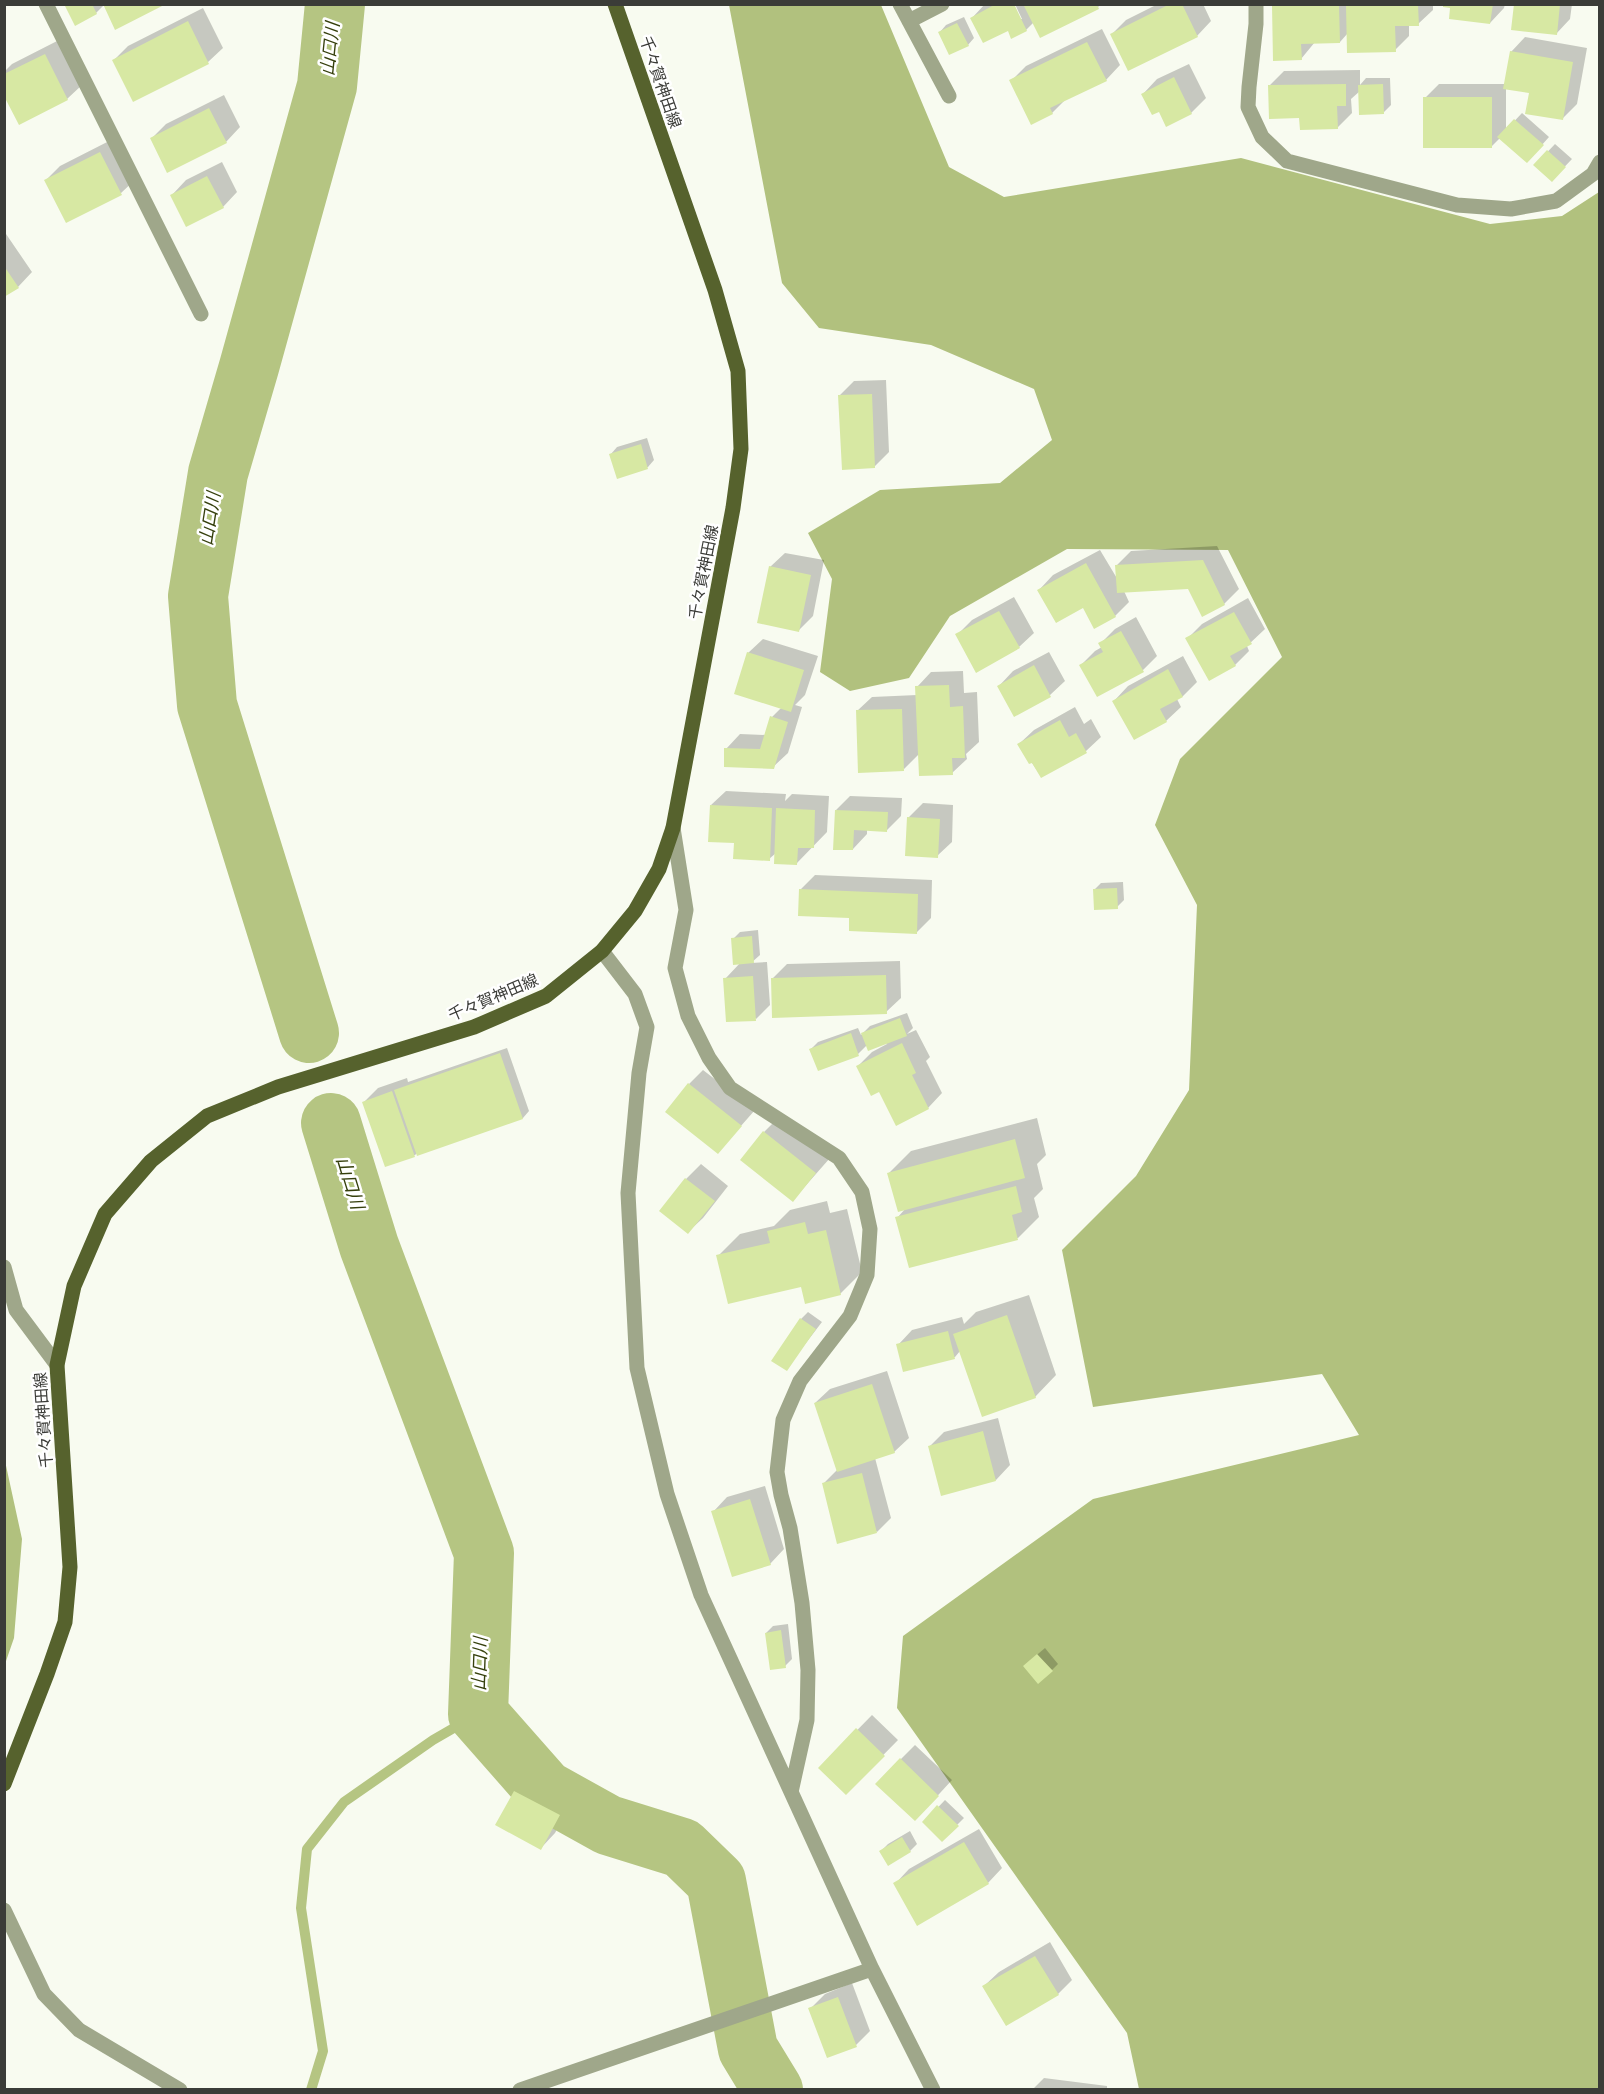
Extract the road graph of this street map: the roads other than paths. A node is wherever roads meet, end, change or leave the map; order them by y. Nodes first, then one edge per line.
1 (46, 4) edge
2 (615, 4) edge
3 (900, 4) edge
4 (942, 4) edge
5 (1256, 4) edge
6 (909, 21) junction
7 (948, 96) dead end
8 (1599, 162) edge
9 (201, 314) dead end
10 (673, 828) junction
11 (602, 951) junction
12 (4, 1267) edge
13 (57, 1365) junction
14 (4, 1784) edge
15 (791, 1792) junction
16 (4, 1910) edge
17 (872, 1969) junction
18 (180, 2090) edge
19 (520, 2090) edge
20 (933, 2090) edge

1 - 9 street
2 - 10 main road, 千々賀神田線
3 - 6 street
4 - 6 street
5 - 8 street
6 - 7 street
10 - 11 main road, 千々賀神田線
10 - 15 street
11 - 13 main road, 千々賀神田線
11 - 15 street
12 - 13 street
13 - 14 main road, 千々賀神田線
15 - 17 street
16 - 18 street
17 - 19 street
17 - 20 street

